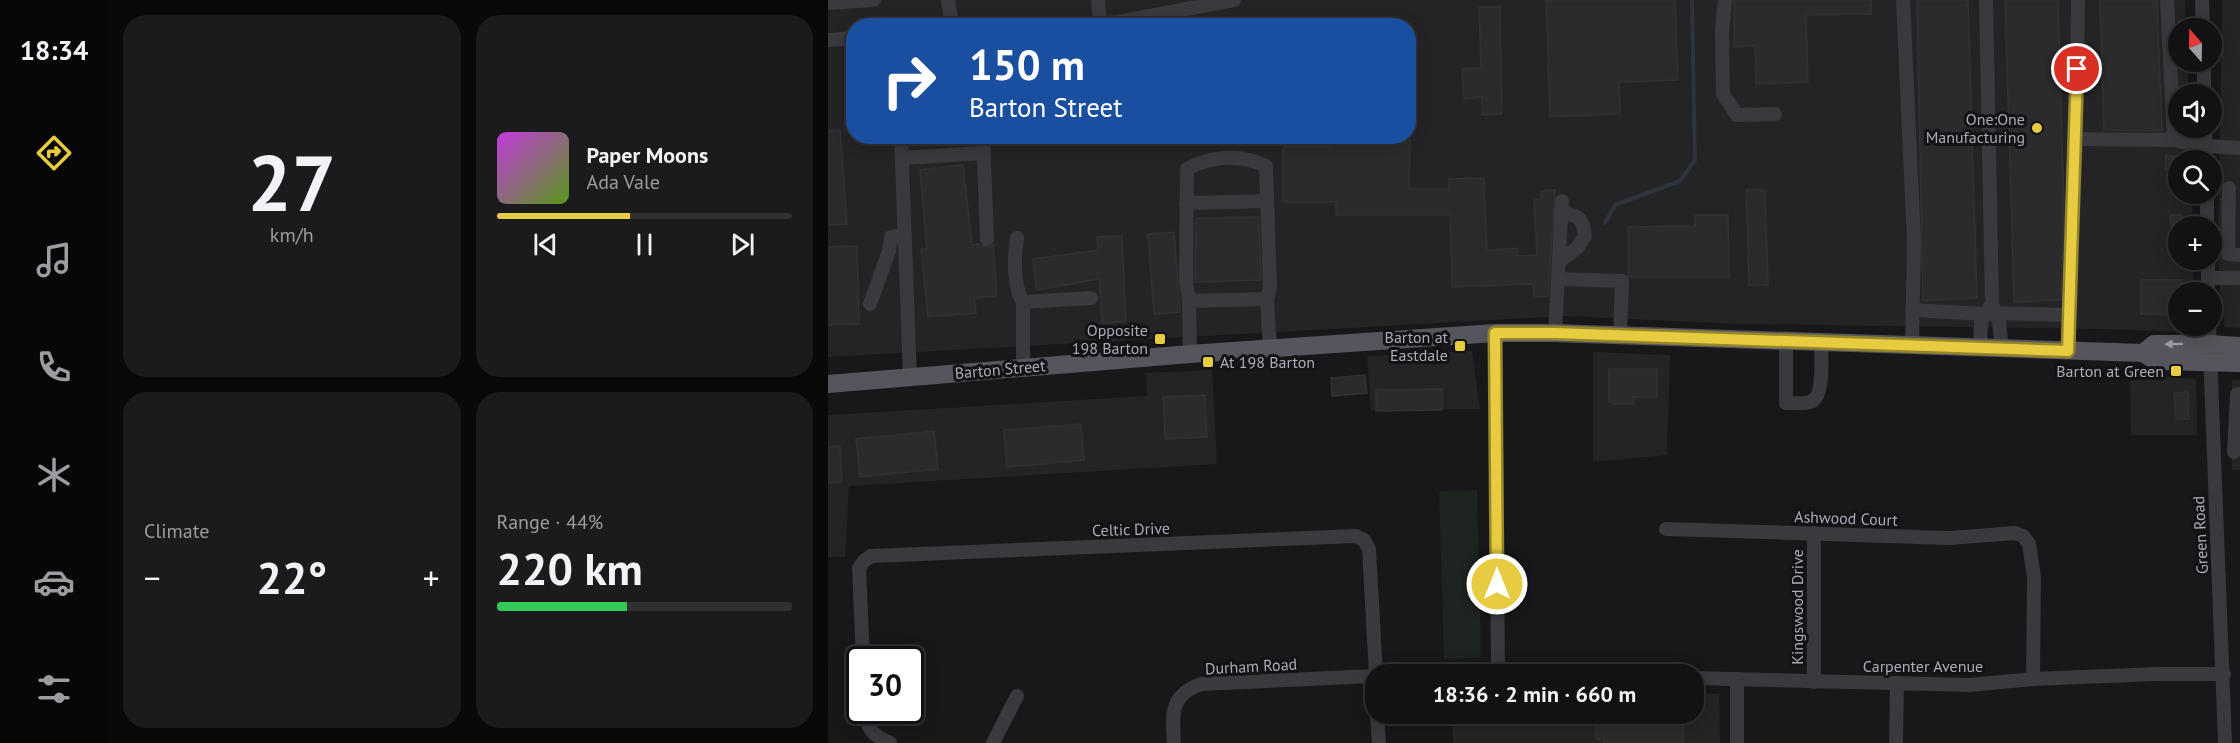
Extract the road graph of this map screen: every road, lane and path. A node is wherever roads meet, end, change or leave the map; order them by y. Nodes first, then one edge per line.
1 (874, 0) edge
2 (948, 0) edge
3 (1098, 0) edge
4 (1234, 0) edge
5 (1725, 0) edge
6 (1903, 0) edge
7 (1986, 0) edge
8 (2078, 0) edge
9 (2167, 0) edge
10 (2202, 0) edge
11 (828, 3) edge
12 (951, 18) edge
13 (1100, 18) edge
14 (1139, 18) edge
15 (2203, 18) edge
16 (846, 39) edge
17 (828, 40) edge
18 (1775, 114) dead end
19 (2076, 139) junction
20 (2174, 140) junction
21 (901, 144) edge
22 (982, 144) edge
23 (2240, 148) edge
24 (2197, 150) edge
25 (2222, 151) edge
26 (983, 153) junction
27 (902, 158) junction
28 (2229, 188) dead end
29 (1267, 201) junction
30 (1186, 203) junction
31 (2228, 219) junction
32 (2222, 220) edge
33 (905, 235) junction
34 (1017, 238) dead end
35 (987, 239) dead end
36 (2240, 255) edge
37 (1560, 261) junction
38 (2208, 270) edge
39 (2208, 278) junction
40 (2240, 278) edge
41 (1559, 279) junction
42 (2208, 282) edge
43 (1091, 298) dead end
44 (1267, 299) junction
45 (1189, 301) junction
46 (1023, 302) junction
47 (870, 304) dead end
48 (1912, 310) junction
49 (1991, 310) junction
50 (2069, 315) junction
51 (1495, 333) junction
52 (1555, 333) junction
53 (1620, 335) junction
54 (2198, 336) edge
55 (2209, 336) edge
56 (2214, 336) edge
57 (1786, 342) junction
58 (1821, 343) junction
59 (1912, 345) junction
60 (2240, 346) edge
61 (1270, 348) junction
62 (1980, 348) junction
63 (2002, 349) junction
64 (2068, 351) junction
65 (2143, 353) junction
66 (1190, 354) junction
67 (2209, 362) junction
68 (2240, 363) edge
69 (1023, 368) junction
70 (910, 377) junction
71 (828, 384) edge
72 (2238, 394) edge
73 (2213, 452) junction
74 (2237, 452) edge
75 (1666, 529) dead end
76 (1814, 533) junction
77 (862, 646) edge
78 (1375, 664) edge
79 (1498, 664) edge
80 (2224, 674) junction
81 (1365, 676) edge
82 (1704, 678) edge
83 (1737, 679) junction
84 (2033, 679) junction
85 (1814, 682) junction
86 (1897, 683) junction
87 (1017, 696) dead end
88 (867, 724) edge
89 (1378, 724) edge
90 (890, 743) edge
91 (993, 743) edge
92 (1174, 743) edge
93 (1379, 743) edge
94 (1737, 743) edge
95 (1896, 743) edge
96 (2225, 743) edge

1 - 11 street
2 - 12 street
3 - 13 street
4 - 14 street
5 - 18 street
6 - 48 street
7 - 49 street
8 - 19 street
9 - 20 street
10 - 15 street
16 - 17 street
19 - 20 street
19 - 50 street
20 - 24 street
21 - 27 street
22 - 26 street
23 - 25 street
26 - 27 street
26 - 35 street
27 - 33 street
28 - 31 street
29 - 30 street
29 - 30 street
29 - 44 street
30 - 45 street
31 - 32 street
31 - 36 street
33 - 47 street
33 - 70 street
34 - 46 street
37 - 37 street
37 - 41 street
38 - 39 street
39 - 40 street
39 - 42 street
41 - 52 street
41 - 53 street
43 - 46 street
44 - 45 street
44 - 61 street
45 - 66 street
46 - 69 street
48 - 49 street
48 - 59 street
49 - 50 street
49 - 62 street
49 - 63 street
50 - 64 street
51 - 52 main road, Barton Street
51 - 61 main road, Barton Street
51 - 79 street
52 - 53 main road, Barton Street
53 - 57 main road, Barton Street
54 -> 65 main road, Barton Street
55 - 67 street, Green Road
56 - 60 main road, Barton Street
57 - 58 main road, Barton Street
57 - 58 street
58 - 59 main road, Barton Street
59 - 62 main road, Barton Street
61 - 66 main road, Barton Street
62 - 63 main road, Barton Street
63 - 64 main road, Barton Street
64 - 65 main road, Barton Street
65 - 67 main road, Barton Street
66 - 69 main road, Barton Street
67 - 68 main road, Barton Street
67 - 73 street, Green Road
69 - 70 main road, Barton Street
70 - 71 main road, Barton Street
72 - 74 street
73 - 74 street
73 - 80 street, Green Road
75 - 76 street, Ashwood Court
76 - 84 street, Ashwood Court
76 - 85 street, Kingswood Drive
77 - 78 street, Celtic Drive
80 - 84 street, Carpenter Avenue
80 - 96 street, Green Road
81 - 92 street, Durham Road
82 - 83 street, Carpenter Avenue
83 - 85 street, Carpenter Avenue
83 - 94 street
84 - 86 street, Carpenter Avenue
85 - 86 street, Carpenter Avenue
86 - 95 street
87 - 91 street
88 - 90 street
89 - 93 street

